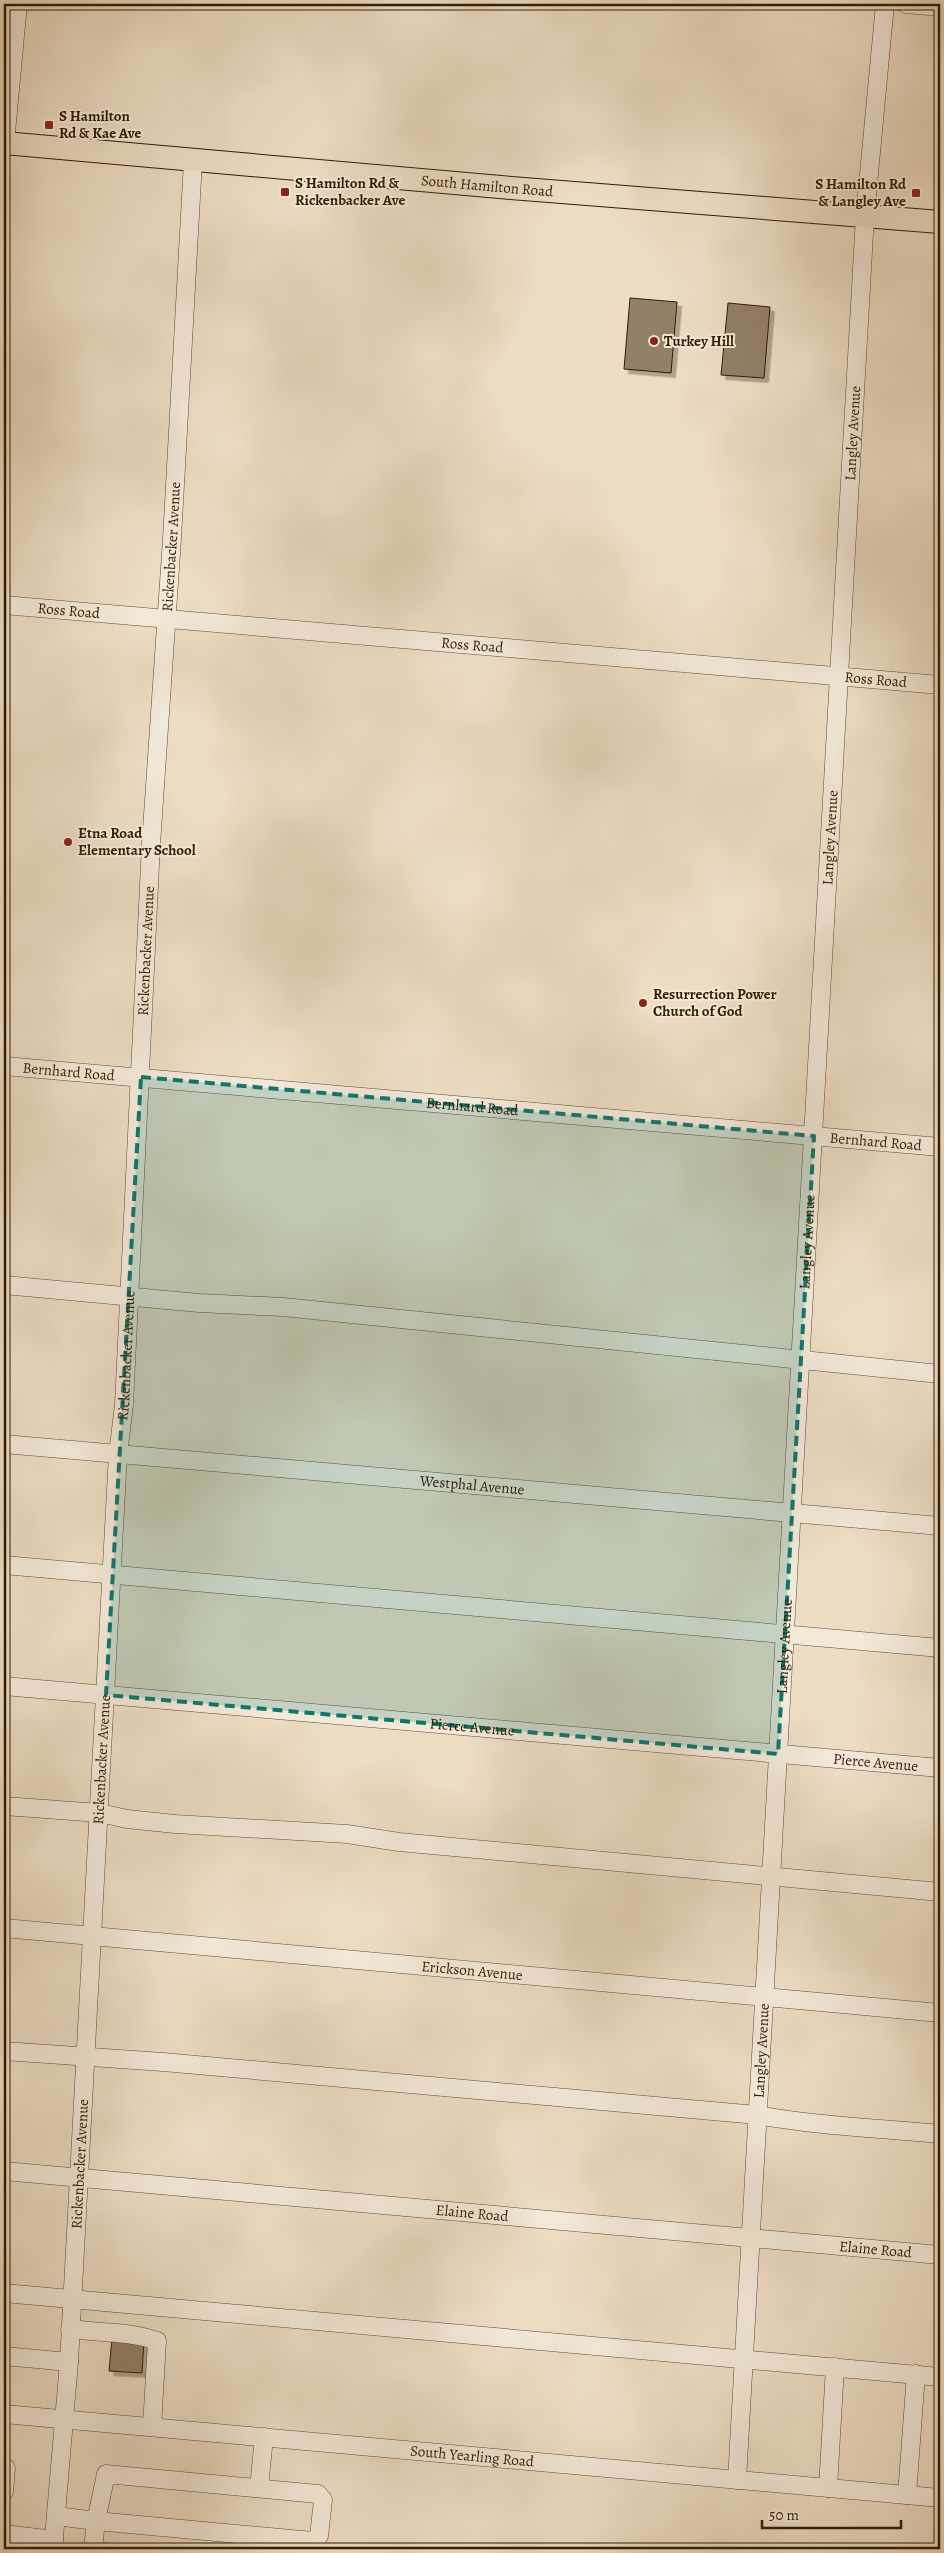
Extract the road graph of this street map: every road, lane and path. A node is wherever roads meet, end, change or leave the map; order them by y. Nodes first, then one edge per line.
1 (18, 4) edge
2 (885, 4) edge
3 (906, 4) edge
4 (940, 7) edge
5 (4, 143) edge
6 (193, 161) junction
7 (865, 216) junction
8 (940, 222) edge
9 (4, 605) edge
10 (166, 618) junction
11 (839, 676) junction
12 (940, 685) edge
13 (4, 1066) edge
14 (141, 1077) junction
15 (814, 1136) junction
16 (940, 1147) edge
17 (4, 1285) edge
18 (130, 1296) junction
19 (801, 1359) junction
20 (940, 1374) edge
21 (4, 1444) edge
22 (118, 1454) junction
23 (792, 1512) junction
24 (940, 1526) edge
25 (4, 1564) edge
26 (112, 1574) junction
27 (785, 1632) junction
28 (940, 1648) edge
29 (4, 1686) edge
30 (106, 1695) junction
31 (778, 1754) junction
32 (940, 1768) edge
33 (4, 1806) edge
34 (100, 1813) junction
35 (772, 1875) junction
36 (940, 1892) edge
37 (4, 1928) edge
38 (92, 1936) junction
39 (764, 1996) junction
40 (940, 2013) edge
41 (4, 2051) edge
42 (85, 2056) junction
43 (757, 2114) junction
44 (940, 2134) edge
45 (4, 2171) edge
46 (79, 2178) junction
47 (751, 2239) junction
48 (940, 2255) edge
49 (4, 2293) edge
50 (72, 2299) junction
51 (70, 2329) junction
52 (4, 2356) edge
53 (744, 2359) junction
54 (69, 2362) junction
55 (835, 2367) junction
56 (916, 2374) junction
57 (940, 2376) edge
58 (4, 2414) edge
59 (65, 2419) junction
60 (152, 2427) junction
61 (264, 2437) junction
62 (4, 2468) edge
63 (737, 2480) junction
64 (259, 2488) junction
65 (828, 2488) junction
66 (4, 2492) edge
67 (907, 2495) junction
68 (940, 2498) edge
69 (56, 2516) junction
70 (96, 2522) junction
71 (4, 2534) edge
72 (53, 2545) edge
73 (94, 2549) edge

1 - 5 street
2 - 7 street, Langley Avenue
3 - 4 street
5 - 6 main road, South Hamilton Road
6 - 7 main road, South Hamilton Road
6 - 10 street, Rickenbacker Avenue
7 - 8 main road, South Hamilton Road
7 - 11 street, Langley Avenue
9 - 10 street, Ross Road
10 - 11 street, Ross Road
10 - 14 street, Rickenbacker Avenue
11 - 12 street, Ross Road
11 - 15 street, Langley Avenue
13 - 14 street, Bernhard Road
14 - 15 street, Bernhard Road
14 - 18 street, Rickenbacker Avenue
15 - 16 street, Bernhard Road
15 - 19 street, Langley Avenue
17 - 18 street
18 - 19 street
18 - 22 street, Rickenbacker Avenue
19 - 20 street
19 - 23 street, Langley Avenue
21 - 22 street, Westphal Avenue
22 - 23 street, Westphal Avenue
22 - 26 street, Rickenbacker Avenue
23 - 24 street, Westphal Avenue
23 - 27 street, Langley Avenue
25 - 26 street
26 - 27 street
26 - 30 street, Rickenbacker Avenue
27 - 28 street
27 - 31 street, Langley Avenue
29 - 30 street, Pierce Avenue
30 - 31 street, Pierce Avenue
30 - 34 street, Rickenbacker Avenue
31 - 32 street, Pierce Avenue
31 - 35 street, Langley Avenue
33 - 34 street
34 - 35 street
34 - 38 street, Rickenbacker Avenue
35 - 36 street
35 - 39 street, Langley Avenue
37 - 38 street, Erickson Avenue
38 - 39 street, Erickson Avenue
38 - 42 street, Rickenbacker Avenue
39 - 40 street, Erickson Avenue
39 - 43 street, Langley Avenue
41 - 42 street
42 - 43 street
42 - 46 street, Rickenbacker Avenue
43 - 44 street
43 - 47 street, Langley Avenue
45 - 46 street, Elaine Road
46 - 47 street, Elaine Road
46 - 50 street, Rickenbacker Avenue
47 - 48 street, Elaine Road
47 - 53 street, Langley Avenue
49 - 50 street
50 - 51 street, Rickenbacker Avenue
50 - 53 street
51 - 54 street, Rickenbacker Avenue
51 - 60 street
52 - 54 street
53 - 55 street
53 - 63 street, Langley Avenue
54 - 59 street, Rickenbacker Avenue
55 - 56 street
55 - 65 street
56 - 57 street
56 - 67 street
58 - 59 street, South Yearling Road
59 - 60 street, South Yearling Road
59 - 69 street, Rickenbacker Avenue
60 - 61 street, South Yearling Road
61 - 63 street, South Yearling Road
61 - 64 street
62 - 66 street
63 - 65 street, South Yearling Road
64 - 70 street
64 - 70 street
65 - 67 street, South Yearling Road
67 - 68 street, South Yearling Road
69 - 70 street
69 - 72 street, Rickenbacker Avenue
70 - 73 street
71 - 72 street

